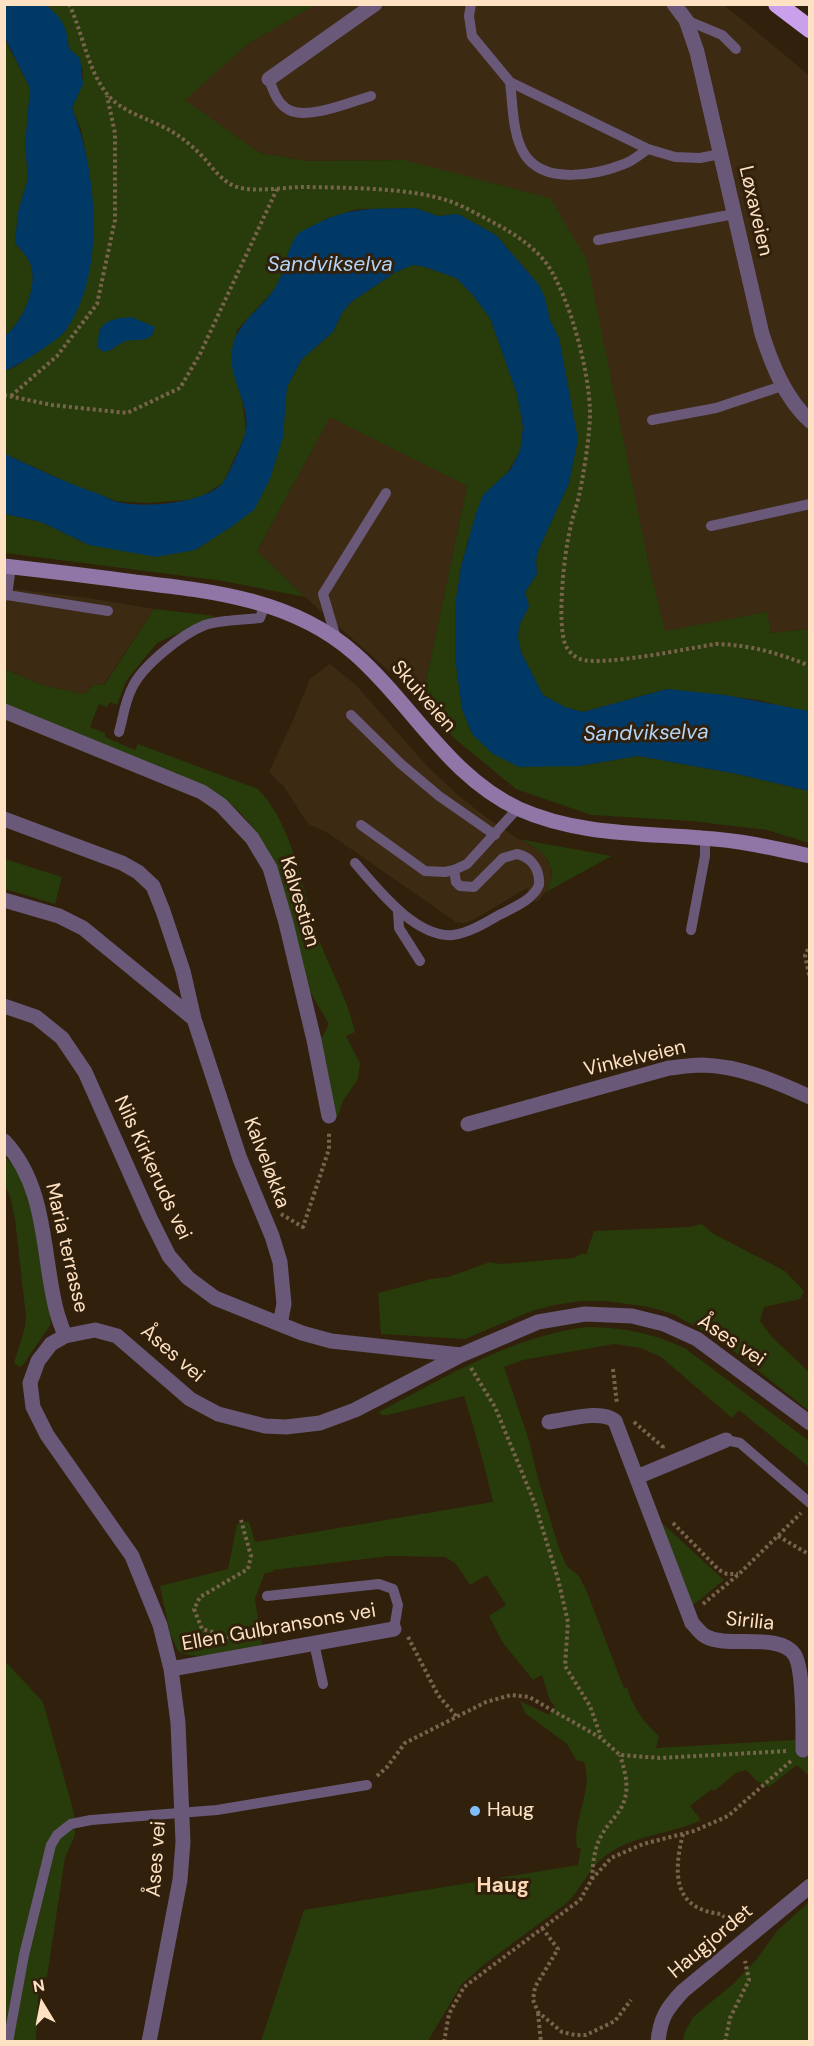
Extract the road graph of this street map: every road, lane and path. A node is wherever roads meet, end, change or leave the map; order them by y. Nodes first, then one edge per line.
1 (69, 4) edge
2 (375, 4) edge
3 (471, 4) edge
4 (674, 4) edge
5 (777, 4) edge
6 (686, 20) junction
7 (810, 29) edge
8 (736, 49) dead end
9 (269, 79) joint
10 (510, 82) junction
11 (107, 94) junction
12 (371, 96) dead end
13 (648, 149) junction
14 (720, 154) junction
15 (277, 189) junction
16 (734, 214) junction
17 (598, 240) dead end
18 (783, 386) junction
19 (4, 395) edge
20 (10, 396) junction
21 (652, 420) dead end
22 (810, 421) edge
23 (386, 493) dead end
24 (810, 504) edge
25 (711, 526) dead end
26 (8, 566) edge
27 (6, 596) edge
28 (265, 604) junction
29 (108, 611) dead end
30 (336, 638) junction
31 (810, 666) edge
32 (4, 711) edge
33 (351, 715) dead end
34 (119, 732) dead end
35 (518, 808) junction
36 (4, 819) edge
37 (361, 825) dead end
38 (495, 835) junction
39 (705, 838) junction
40 (810, 856) edge
41 (355, 863) dead end
42 (454, 870) junction
43 (4, 900) edge
44 (399, 912) junction
45 (691, 930) dead end
46 (810, 945) edge
47 (420, 961) dead end
48 (809, 975) edge
49 (4, 1006) edge
50 (194, 1019) junction
51 (810, 1097) edge
52 (329, 1116) joint
53 (468, 1124) dead end
54 (4, 1141) edge
55 (303, 1227) dead end
56 (280, 1324) junction
57 (65, 1335) junction
58 (461, 1354) junction
59 (613, 1369) dead end
60 (616, 1392) dead end
61 (630, 1419) dead end
62 (549, 1422) dead end
63 (810, 1423) edge
64 (726, 1440) joint
65 (663, 1447) dead end
66 (637, 1477) junction
67 (810, 1503) edge
68 (802, 1512) dead end
69 (648, 1513) junction
70 (241, 1520) dead end
71 (778, 1536) junction
72 (810, 1555) edge
73 (739, 1574) junction
74 (267, 1596) dead end
75 (688, 1616) junction
76 (394, 1629) junction
77 (314, 1643) junction
78 (248, 1656) junction
79 (171, 1669) junction
80 (323, 1684) dead end
81 (457, 1717) junction
82 (601, 1738) junction
83 (803, 1750) junction
84 (620, 1755) junction
85 (367, 1785) joint
86 (182, 1812) junction
87 (683, 1834) junction
88 (592, 1879) junction
89 (810, 1886) edge
90 (542, 1928) junction
91 (742, 1943) junction
92 (631, 2000) dead end
93 (538, 2012) junction
94 (8, 2042) edge
95 (149, 2042) edge
96 (444, 2042) edge
97 (541, 2042) edge
98 (658, 2042) edge
99 (725, 2042) edge

1 - 11 path
2 - 9 street
3 - 10 lane
4 - 6 street, Løxaveien
5 - 7 highway
6 - 8 lane
6 - 14 street, Løxaveien
9 - 12 lane
10 - 13 lane
10 - 13 lane
11 - 15 path
11 - 20 path
13 - 14 lane
14 - 16 street, Løxaveien
15 - 20 path
15 - 31 path
16 - 17 lane
16 - 18 street, Løxaveien
18 - 21 lane
18 - 22 street, Løxaveien
19 - 20 path
23 - 30 lane
24 - 25 lane
26 - 27 lane
26 - 28 main road, Skuiveien
27 - 29 lane
28 - 30 main road, Skuiveien
28 - 34 lane
30 - 35 main road, Skuiveien
32 - 52 street, Kalvestien
33 - 38 lane
35 - 38 lane
35 - 39 main road, Skuiveien
36 - 50 street, Kalveløkka
37 - 42 lane
38 - 42 lane
39 - 40 main road, Skuiveien
39 - 45 lane
41 - 44 lane
42 - 44 lane
43 - 50 street
44 - 47 lane
46 - 48 path
49 - 56 street, Nils Kirkeruds vei
50 - 56 street, Kalveløkka
51 - 53 street, Vinkelveien
52 - 55 path
54 - 57 street, Maria terrasse
56 - 58 street, Nils Kirkeruds vei
57 - 58 street, Åses vei
57 - 79 street, Åses vei
58 - 63 street, Åses vei
58 - 82 path
59 - 60 path
61 - 65 path
62 - 66 street, Sirilia
64 - 66 street
64 - 67 lane
66 - 69 street, Sirilia
68 - 71 path
69 - 73 path
69 - 75 street, Sirilia
70 - 78 path
71 - 72 path
71 - 73 path
73 - 75 path
74 - 76 lane
75 - 83 street, Sirilia
76 - 77 street, Ellen Gulbransons vei
76 - 81 path
77 - 78 street, Ellen Gulbransons vei
77 - 80 lane
78 - 79 street, Ellen Gulbransons vei
79 - 86 street, Åses vei
81 - 82 path
81 - 85 path
82 - 84 path
83 - 84 path
83 - 87 path
84 - 88 path
85 - 86 lane
86 - 94 lane
86 - 95 street, Åses vei
87 - 88 path
87 - 91 path
88 - 90 path
89 - 91 street, Haugjordet
90 - 93 path
90 - 96 path
91 - 98 street, Haugjordet
91 - 99 path
92 - 93 path
93 - 97 path

